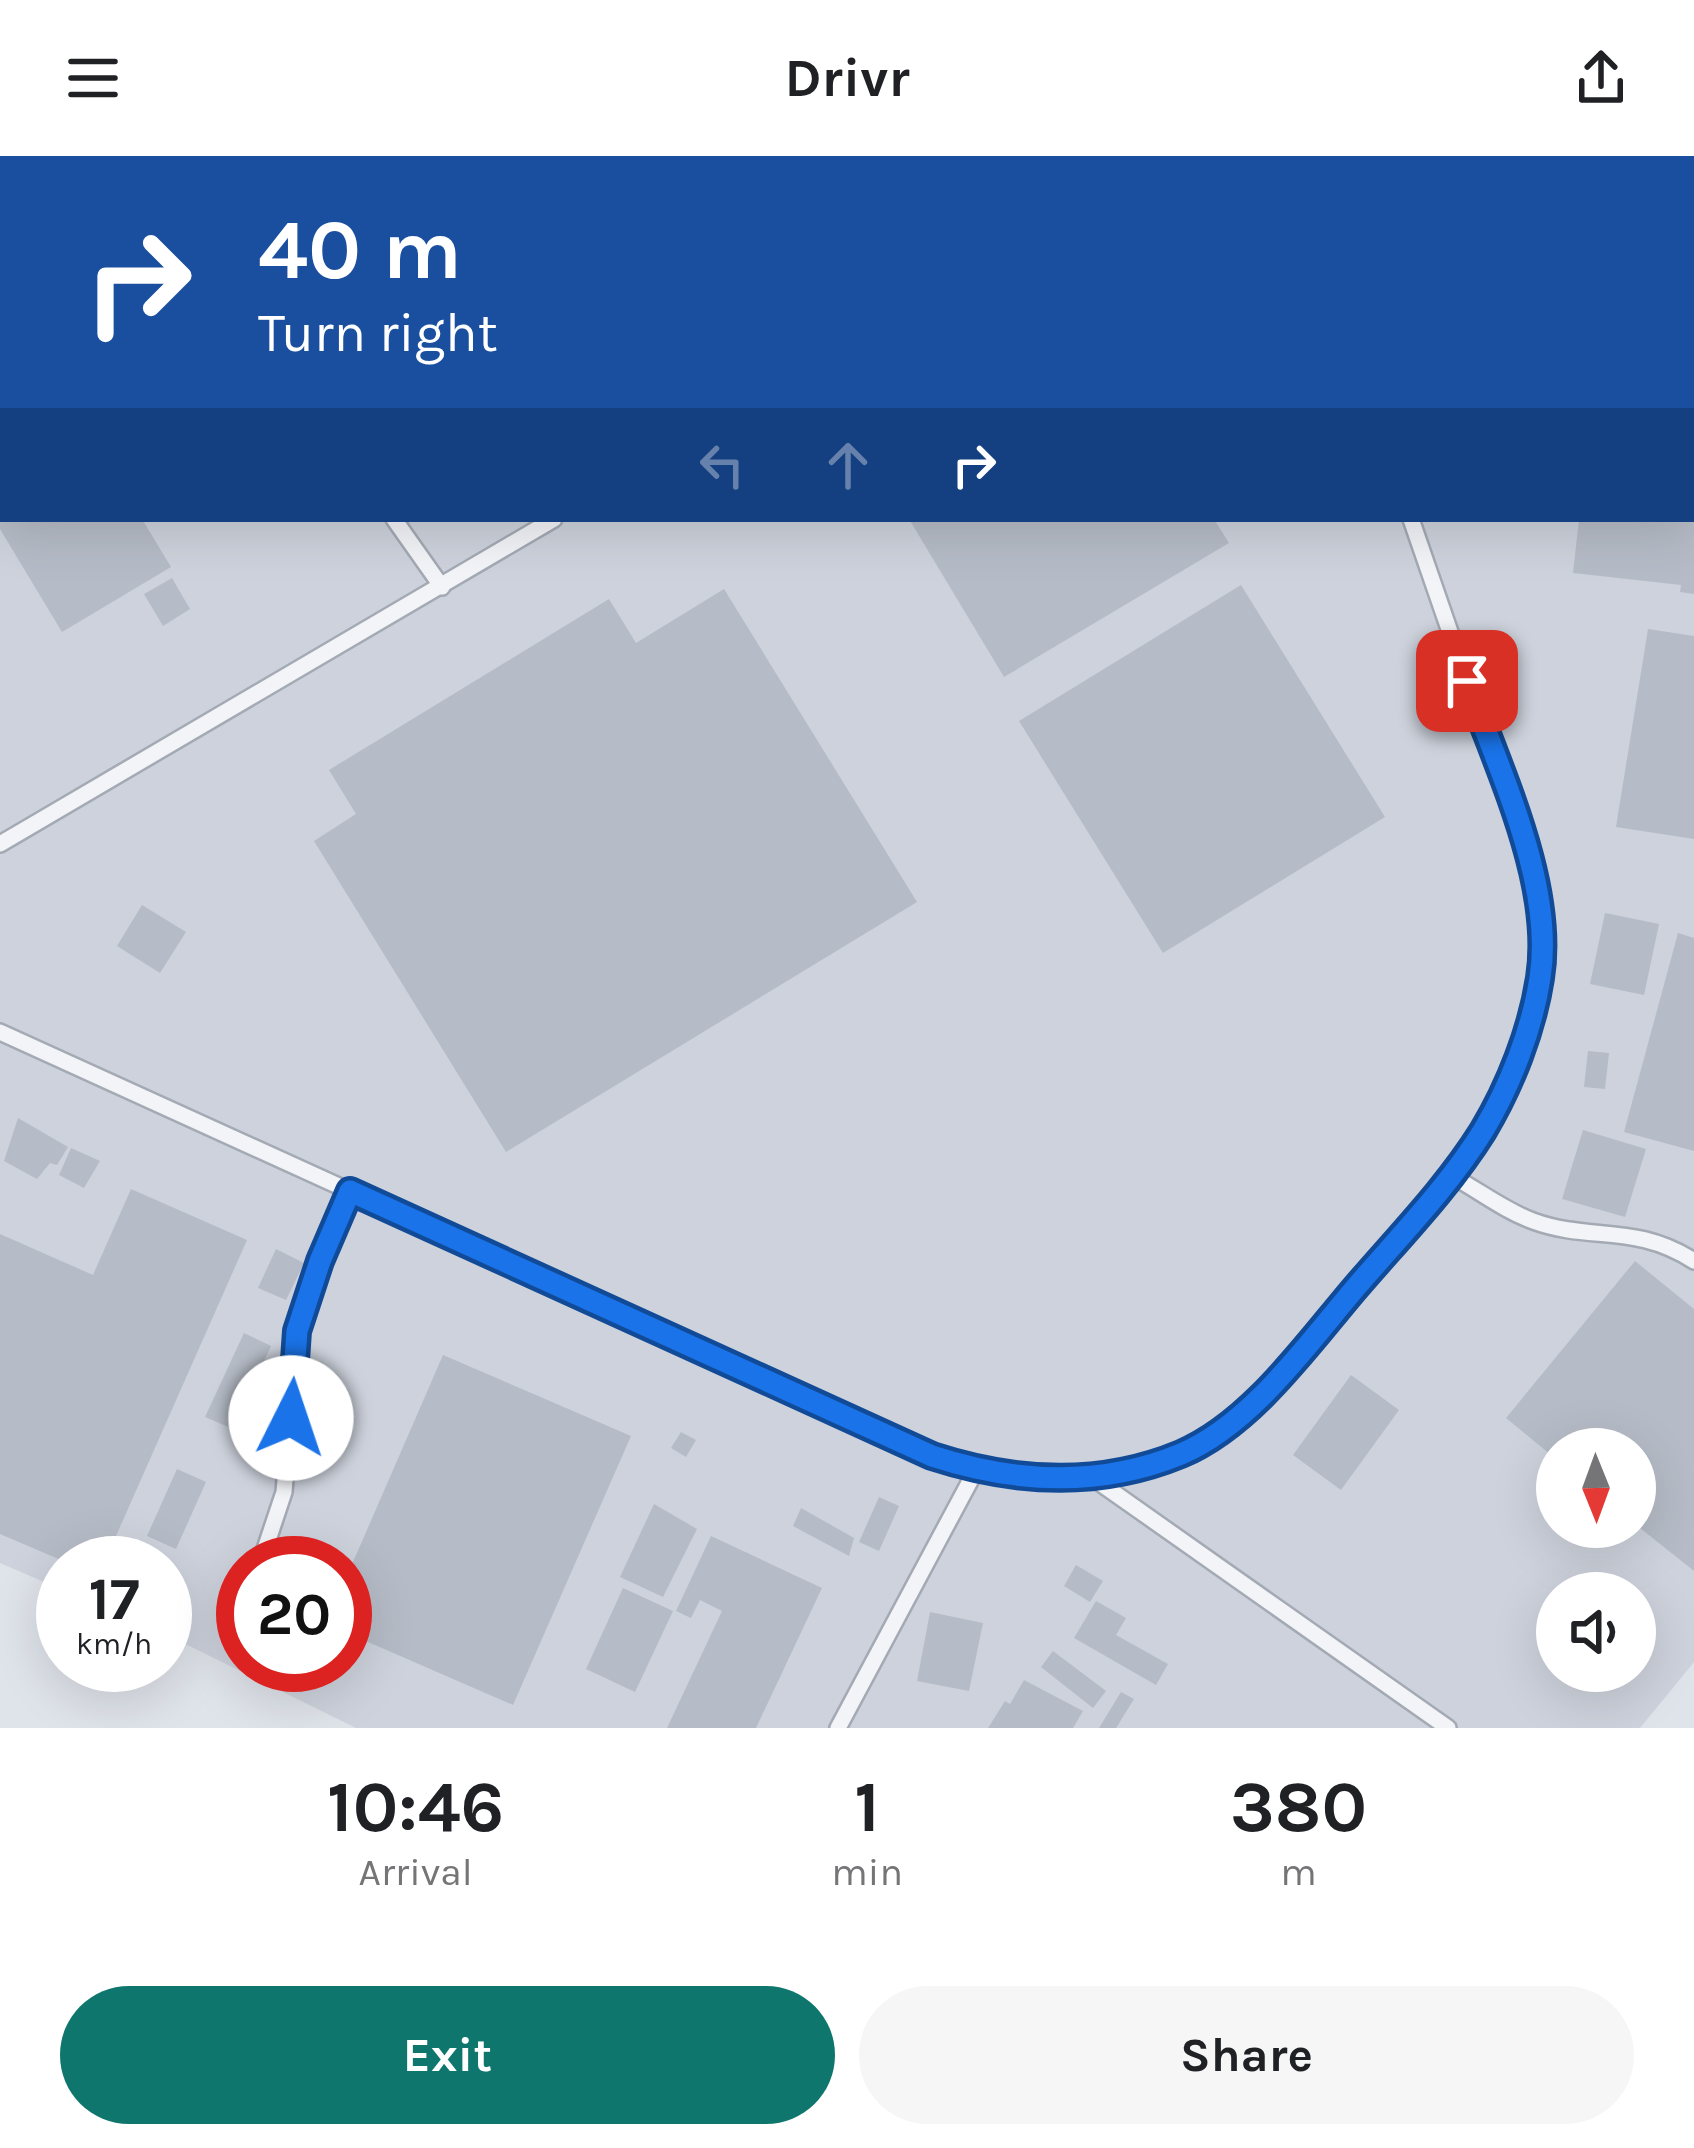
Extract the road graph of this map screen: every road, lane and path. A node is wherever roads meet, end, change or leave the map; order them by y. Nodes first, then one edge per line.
1 (396, 522) edge
2 (549, 522) edge
3 (1412, 522) edge
4 (442, 587) junction
5 (0, 844) edge
6 (0, 1032) edge
7 (1452, 1176) junction
8 (350, 1191) junction
9 (1694, 1262) edge
10 (976, 1470) junction
11 (1094, 1478) junction
12 (269, 1536) edge
13 (838, 1728) edge
14 (1448, 1728) edge

1 - 4 lane
2 - 4 lane
3 - 7 lane
4 - 5 lane
6 - 8 lane
7 - 9 lane
7 - 11 lane
8 - 10 lane
8 - 12 lane
10 - 11 lane
10 - 13 lane
11 - 14 lane

